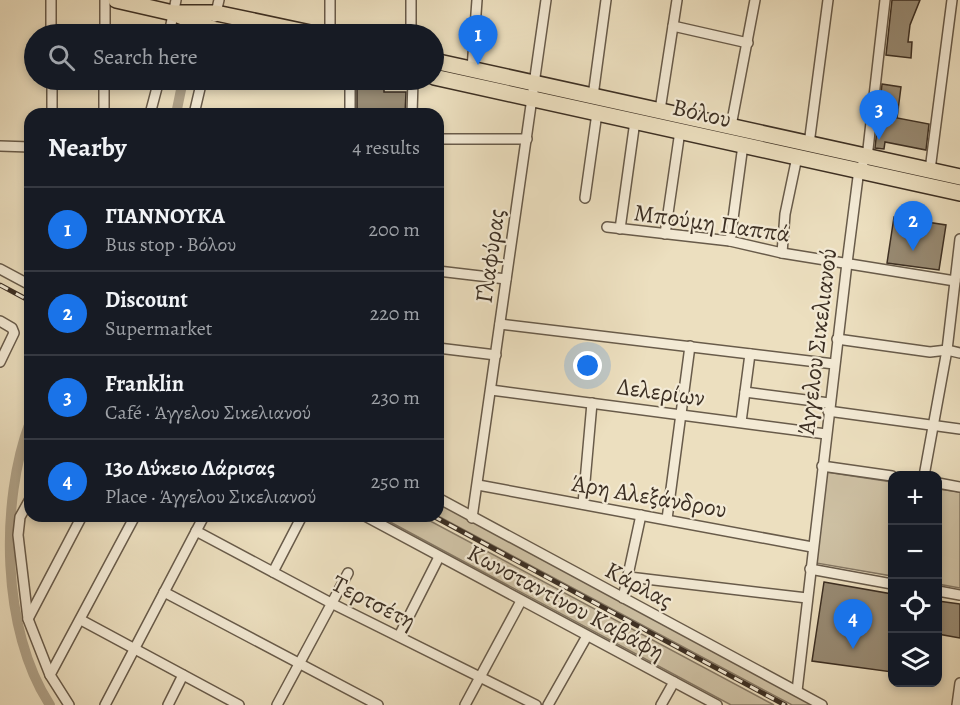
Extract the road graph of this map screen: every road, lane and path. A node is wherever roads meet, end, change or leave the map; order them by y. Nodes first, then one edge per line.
1 (51, 0) edge
2 (105, 0) edge
3 (116, 0) edge
4 (330, 0) edge
5 (411, 0) edge
6 (477, 0) edge
7 (546, 0) edge
8 (606, 0) edge
9 (677, 0) edge
10 (755, 0) edge
11 (828, 0) edge
12 (885, 0) edge
13 (952, 0) edge
14 (217, 6) edge
15 (174, 7) edge
16 (51, 24) edge
17 (105, 24) edge
18 (170, 24) edge
19 (200, 24) edge
20 (214, 24) edge
21 (280, 24) edge
22 (330, 24) edge
23 (411, 24) edge
24 (673, 26) junction
25 (949, 26) junction
26 (960, 27) edge
27 (748, 43) junction
28 (444, 63) edge
29 (472, 69) junction
30 (444, 78) edge
31 (52, 90) edge
32 (104, 90) edge
33 (156, 90) edge
34 (200, 90) edge
35 (350, 90) edge
36 (412, 90) edge
37 (534, 90) junction
38 (593, 96) junction
39 (52, 108) edge
40 (104, 108) edge
41 (152, 108) edge
42 (195, 108) edge
43 (350, 108) edge
44 (412, 108) edge
45 (660, 110) junction
46 (597, 112) junction
47 (635, 121) junction
48 (731, 126) junction
49 (680, 131) junction
50 (444, 139) edge
51 (526, 139) junction
52 (809, 144) junction
53 (743, 145) junction
54 (0, 146) edge
55 (24, 147) edge
56 (797, 157) junction
57 (862, 164) junction
58 (930, 170) junction
59 (960, 177) edge
60 (960, 193) edge
61 (585, 198) dead end
62 (607, 227) dead end
63 (620, 229) junction
64 (665, 234) junction
65 (960, 239) edge
66 (730, 241) junction
67 (783, 253) junction
68 (847, 263) junction
69 (0, 269) edge
70 (444, 272) edge
71 (506, 279) junction
72 (955, 281) junction
73 (24, 282) edge
74 (0, 321) edge
75 (500, 324) junction
76 (837, 339) junction
77 (690, 346) junction
78 (444, 349) edge
79 (947, 350) junction
80 (960, 353) edge
81 (750, 354) junction
82 (496, 355) junction
83 (0, 362) edge
84 (834, 364) junction
85 (491, 390) junction
86 (745, 392) junction
87 (592, 403) junction
88 (829, 407) junction
89 (681, 414) junction
90 (741, 422) junction
91 (933, 425) junction
92 (960, 429) edge
93 (826, 434) junction
94 (822, 466) junction
95 (925, 471) edge
96 (888, 476) edge
97 (942, 484) edge
98 (478, 485) junction
99 (960, 487) edge
100 (444, 502) edge
101 (583, 504) junction
102 (24, 511) edge
103 (641, 514) junction
104 (472, 518) junction
105 (667, 519) junction
106 (79, 522) edge
107 (132, 522) edge
108 (201, 522) edge
109 (299, 522) edge
110 (376, 522) edge
111 (196, 531) junction
112 (812, 547) junction
113 (439, 557) junction
114 (810, 569) junction
115 (273, 572) junction
116 (348, 573) dead end
117 (629, 577) junction
118 (888, 583) edge
119 (164, 592) junction
120 (942, 592) edge
121 (960, 595) edge
122 (623, 598) junction
123 (807, 598) junction
124 (521, 601) junction
125 (332, 603) junction
126 (28, 619) junction
127 (81, 620) junction
128 (399, 636) junction
129 (586, 636) junction
130 (135, 648) junction
131 (300, 664) junction
132 (50, 675) junction
133 (183, 675) junction
134 (480, 677) junction
135 (674, 682) junction
136 (960, 683) edge
137 (960, 689) edge
138 (797, 691) junction
139 (69, 705) edge
140 (105, 705) edge
141 (168, 705) edge
142 (239, 705) edge
143 (277, 705) edge
144 (378, 705) edge
145 (465, 705) edge
146 (536, 705) edge
147 (548, 705) edge
148 (661, 705) edge
149 (717, 705) edge
150 (822, 705) edge
151 (957, 705) edge

1 - 16 street
2 - 17 street
3 - 15 main road
4 - 22 street
5 - 23 street
6 - 29 street
7 - 37 street, Γλαφύρας
8 - 38 street
9 - 24 street
10 - 27 street
11 - 52 street
12 - 57 street, Άγγελου Σικελιανού
13 - 25 street
14 - 15 main road
14 - 20 street
14 - 21 main road
15 - 18 street
15 - 19 main road
24 - 27 street
24 - 45 street
25 - 26 street
25 - 58 street
27 - 48 street
28 - 29 main road, Βόλου
29 - 37 main road, Βόλου
30 - 37 main road, Βόλου
31 - 39 street
32 - 40 street
33 - 41 street
34 - 42 street
35 - 43 street
36 - 44 street
37 - 38 main road, Βόλου
37 - 46 main road, Βόλου
37 - 51 street, Γλαφύρας
38 - 45 main road, Βόλου
45 - 48 main road, Βόλου
46 - 47 main road, Βόλου
46 - 61 street
47 - 49 main road, Βόλου
47 - 63 street
48 - 52 main road, Βόλου
49 - 53 main road, Βόλου
49 - 64 street
50 - 51 street
51 - 71 street, Γλαφύρας
52 - 57 main road, Βόλου
53 - 56 main road, Βόλου
53 - 66 street
54 - 55 street
56 - 57 main road, Βόλου
56 - 67 street
57 - 58 main road, Βόλου
57 - 60 main road, Βόλου
57 - 68 street, Άγγελου Σικελιανού
58 - 59 main road, Βόλου
62 - 63 street, Μπούμη Παππά
63 - 64 street, Μπούμη Παππά
64 - 66 street, Μπούμη Παππά
65 - 72 street
66 - 67 street, Μπούμη Παππά
67 - 68 street, Μπούμη Παππά
68 - 72 street, Μπούμη Παππά
68 - 76 street, Άγγελου Σικελιανού
69 - 73 street
70 - 71 street
71 - 75 street, Γλαφύρας
72 - 79 street
74 - 83 street
75 - 77 street
75 - 82 street, Γλαφύρας
76 - 79 street
76 - 84 street, Άγγελου Σικελιανού
77 - 81 street
77 - 89 street
78 - 82 street
79 - 80 street
79 - 91 street
81 - 84 street
81 - 86 street
82 - 85 street, Γλαφύρας
84 - 88 street, Άγγελου Σικελιανού
85 - 87 street, Δελερίων
85 - 98 street, Γλαφύρας
86 - 88 street
86 - 90 street
87 - 89 street, Δελερίων
87 - 101 street
88 - 91 street
88 - 93 street, Άγγελου Σικελιανού
89 - 90 street, Δελερίων
89 - 105 street
90 - 93 street, Δελερίων
91 - 92 street
91 - 95 street
93 - 94 street, Άγγελου Σικελιανού
94 - 96 street
94 - 112 street, Άγγελου Σικελιανού
97 - 99 street
98 - 101 street, Άρη Αλεξάνδρου
98 - 104 street, Γλαφύρας
100 - 104 street, Κάρλας
101 - 103 street, Άρη Αλεξάνδρου
102 - 126 street
103 - 105 street, Άρη Αλεξάνδρου
103 - 117 street
104 - 122 street, Κάρλας
105 - 112 street, Άρη Αλεξάνδρου
106 - 126 street
107 - 127 street
108 - 111 street
109 - 115 street
110 - 113 street, Κωνσταντίνου Καβάφη
111 - 115 street, Τερτσέτη
111 - 119 street
112 - 114 street, Άγγελου Σικελιανού
113 - 124 street, Κωνσταντίνου Καβάφη
113 - 128 street
114 - 118 street
114 - 123 street, Άγγελου Σικελιανού
115 - 125 street, Τερτσέτη
116 - 125 street
117 - 122 street
117 - 123 street
119 - 130 street
119 - 131 street
120 - 121 street
122 - 138 street, Κάρλας
123 - 138 street, Άγγελου Σικελιανού
124 - 129 street, Κωνσταντίνου Καβάφη
124 - 134 street
125 - 128 street, Τερτσέτη
125 - 131 street
126 - 132 street
127 - 130 street
127 - 132 street
128 - 134 street, Τερτσέτη
129 - 135 street, Κωνσταντίνου Καβάφη
129 - 147 street
130 - 133 street
130 - 140 street
131 - 143 street
131 - 144 street
132 - 139 street
133 - 141 street
133 - 142 street
134 - 145 street
134 - 146 street, Τερτσέτη
135 - 148 street
135 - 149 street, Κωνσταντίνου Καβάφη
136 - 137 street
137 - 151 street
138 - 150 street, Κάρλας

